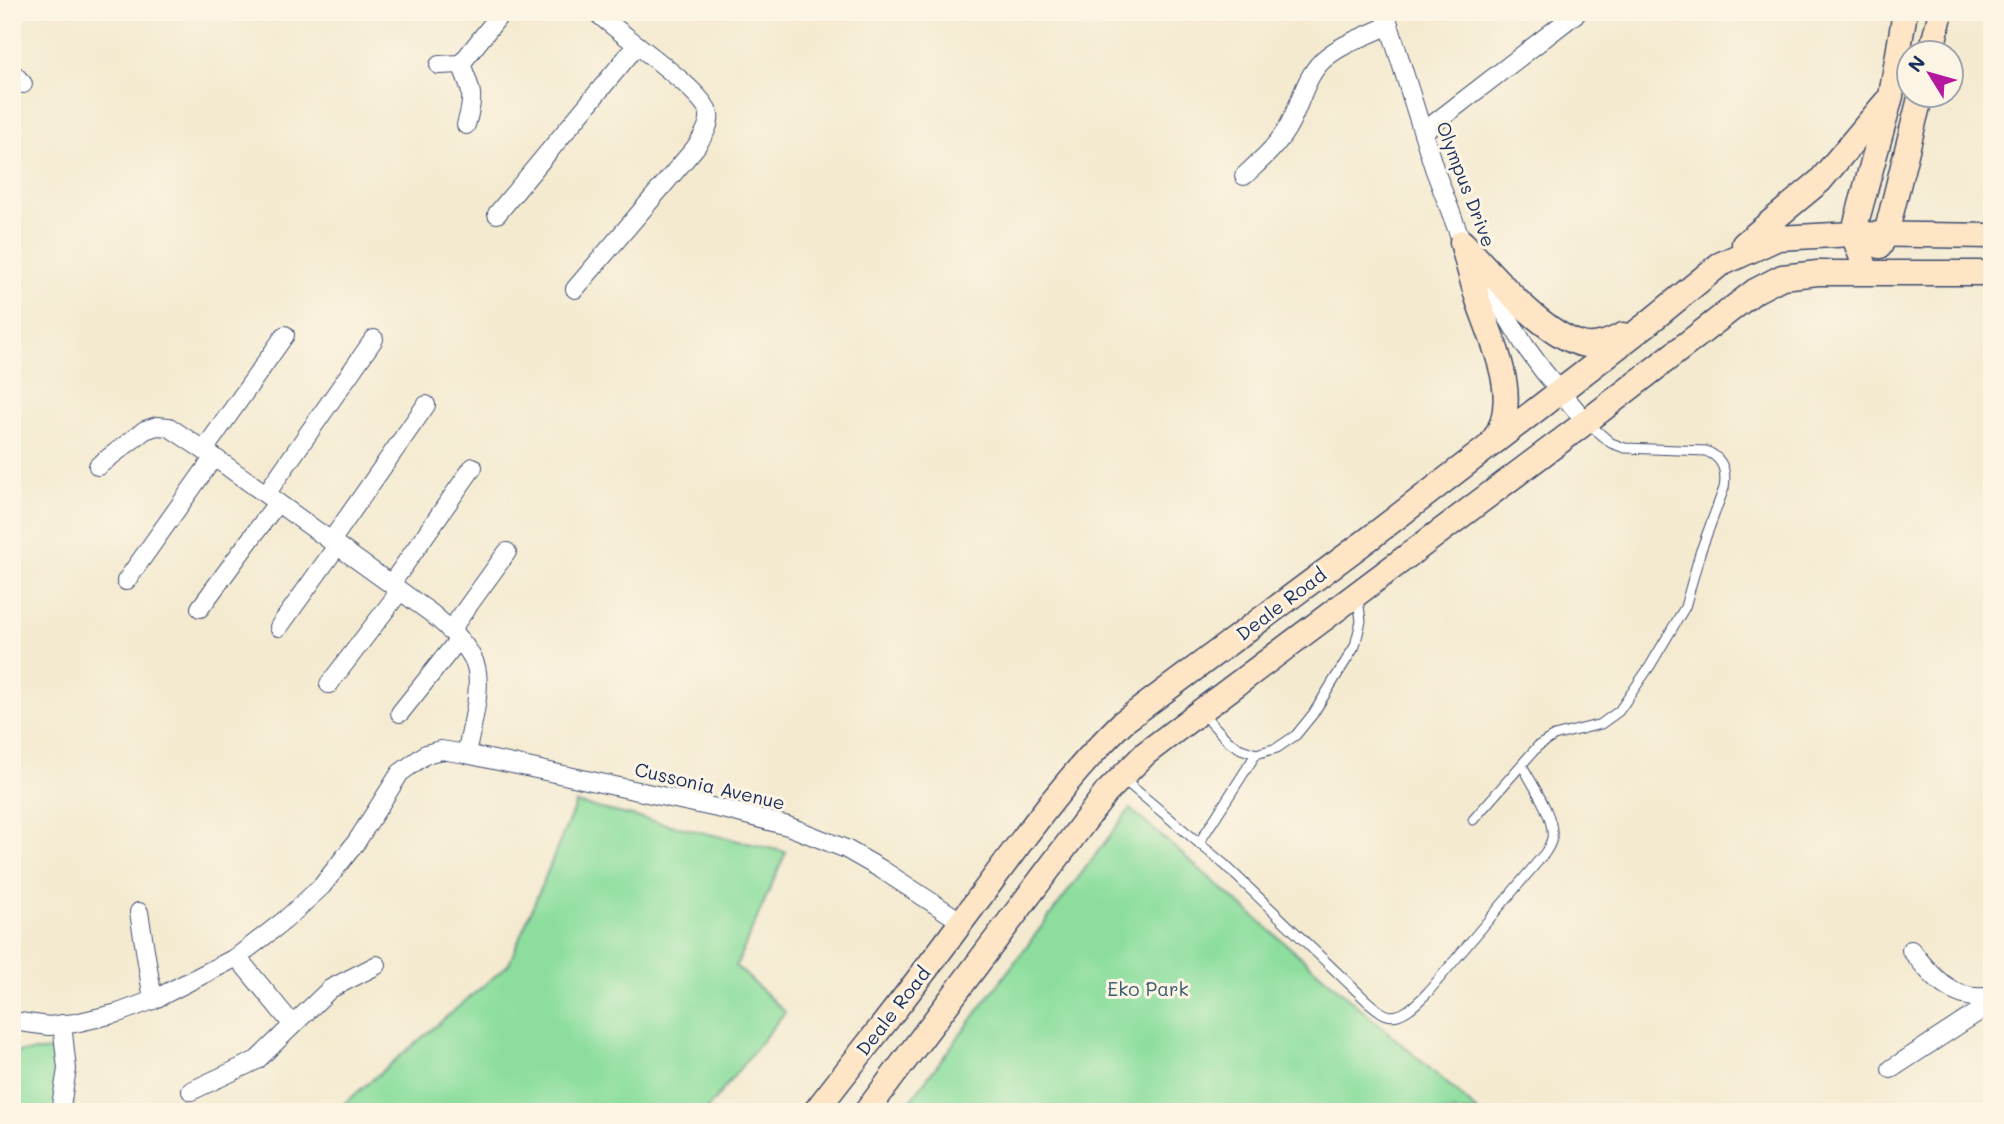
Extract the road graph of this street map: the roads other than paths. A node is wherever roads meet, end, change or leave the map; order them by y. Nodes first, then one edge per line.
1 (502, 12) edge
2 (596, 12) edge
3 (1578, 12) edge
4 (1905, 12) edge
5 (1941, 12) edge
6 (1387, 19) edge
7 (1934, 38) edge
8 (636, 45) junction
9 (461, 64) junction
10 (439, 65) dead end
11 (1891, 96) junction
12 (1918, 108) edge
13 (466, 125) dead end
14 (1423, 132) junction
15 (1244, 176) dead end
16 (497, 214) dead end
17 (1853, 234) junction
18 (1886, 234) junction
19 (1992, 236) edge
20 (1462, 242) junction
21 (1719, 265) junction
22 (1867, 272) junction
23 (1992, 273) edge
24 (575, 289) dead end
25 (1646, 325) junction
26 (285, 335) dead end
27 (374, 339) dead end
28 (1561, 391) junction
29 (426, 405) dead end
30 (1586, 422) junction
31 (209, 454) junction
32 (98, 466) dead end
33 (473, 467) dead end
34 (1445, 480) junction
35 (271, 498) junction
36 (334, 544) junction
37 (507, 552) dead end
38 (126, 581) dead end
39 (395, 587) junction
40 (1357, 593) junction
41 (200, 608) dead end
42 (1262, 618) junction
43 (279, 627) dead end
44 (455, 635) junction
45 (1287, 646) junction
46 (329, 684) dead end
47 (1200, 711) junction
48 (400, 713) dead end
49 (466, 754) junction
50 (1256, 754) junction
51 (1522, 765) junction
52 (1121, 777) junction
53 (1473, 820) dead end
54 (1199, 843) junction
55 (1024, 902) junction
56 (138, 912) dead end
57 (962, 922) junction
58 (1911, 950) dead end
59 (237, 957) junction
60 (377, 965) dead end
61 (975, 969) junction
62 (1992, 996) edge
63 (153, 1000) junction
64 (1992, 1003) edge
65 (12, 1021) edge
66 (62, 1024) junction
67 (292, 1024) junction
68 (1891, 1069) dead end
69 (191, 1091) dead end
70 (60, 1112) edge
71 (815, 1112) edge
72 (866, 1112) edge

1 - 9 street
2 - 8 street
3 - 14 street
4 - 11 street
5 - 7 street
6 - 14 street, Olympus Drive
6 - 15 street
8 - 16 street
8 - 24 street
9 - 10 street
9 - 13 street
11 - 17 street
11 - 21 street
12 - 18 street
14 - 20 street, Olympus Drive
17 - 18 street, Deale Road
17 - 21 street, Deale Road
17 - 22 street
18 - 19 street, Deale Road
18 - 22 street
20 - 25 street
20 - 28 street, Olympus Drive
20 - 34 street
21 - 25 street, Deale Road
22 - 23 street, Deale Road
22 - 30 street, Deale Road
25 - 28 street, Deale Road
26 - 31 street
27 - 35 street
28 - 30 street, Olympus Drive
28 - 34 street, Deale Road
29 - 36 street
30 - 40 street, Deale Road
30 - 51 lane
31 - 32 street
31 - 35 street
31 - 38 street
33 - 39 street
34 - 42 street, Deale Road
35 - 36 street
35 - 41 street
36 - 39 street
36 - 43 street
37 - 44 street
39 - 44 street
39 - 46 street
40 - 45 street, Deale Road
40 - 50 lane
42 - 45 street
42 - 57 street, Deale Road
44 - 48 street
44 - 49 street
45 - 47 street, Deale Road
47 - 50 lane
47 - 52 street, Deale Road
49 - 57 street, Cussonia Avenue
49 - 59 street, Cussonia Avenue
50 - 54 lane
51 - 53 lane
51 - 54 lane
52 - 54 lane
52 - 55 street, Deale Road
55 - 57 street
55 - 61 street, Deale Road
56 - 63 street
57 - 61 street
57 - 71 street, Deale Road
58 - 62 street
59 - 63 street
59 - 67 street
60 - 67 street
61 - 72 street, Deale Road
63 - 66 street
64 - 68 street
65 - 66 street
66 - 70 street
67 - 69 street

